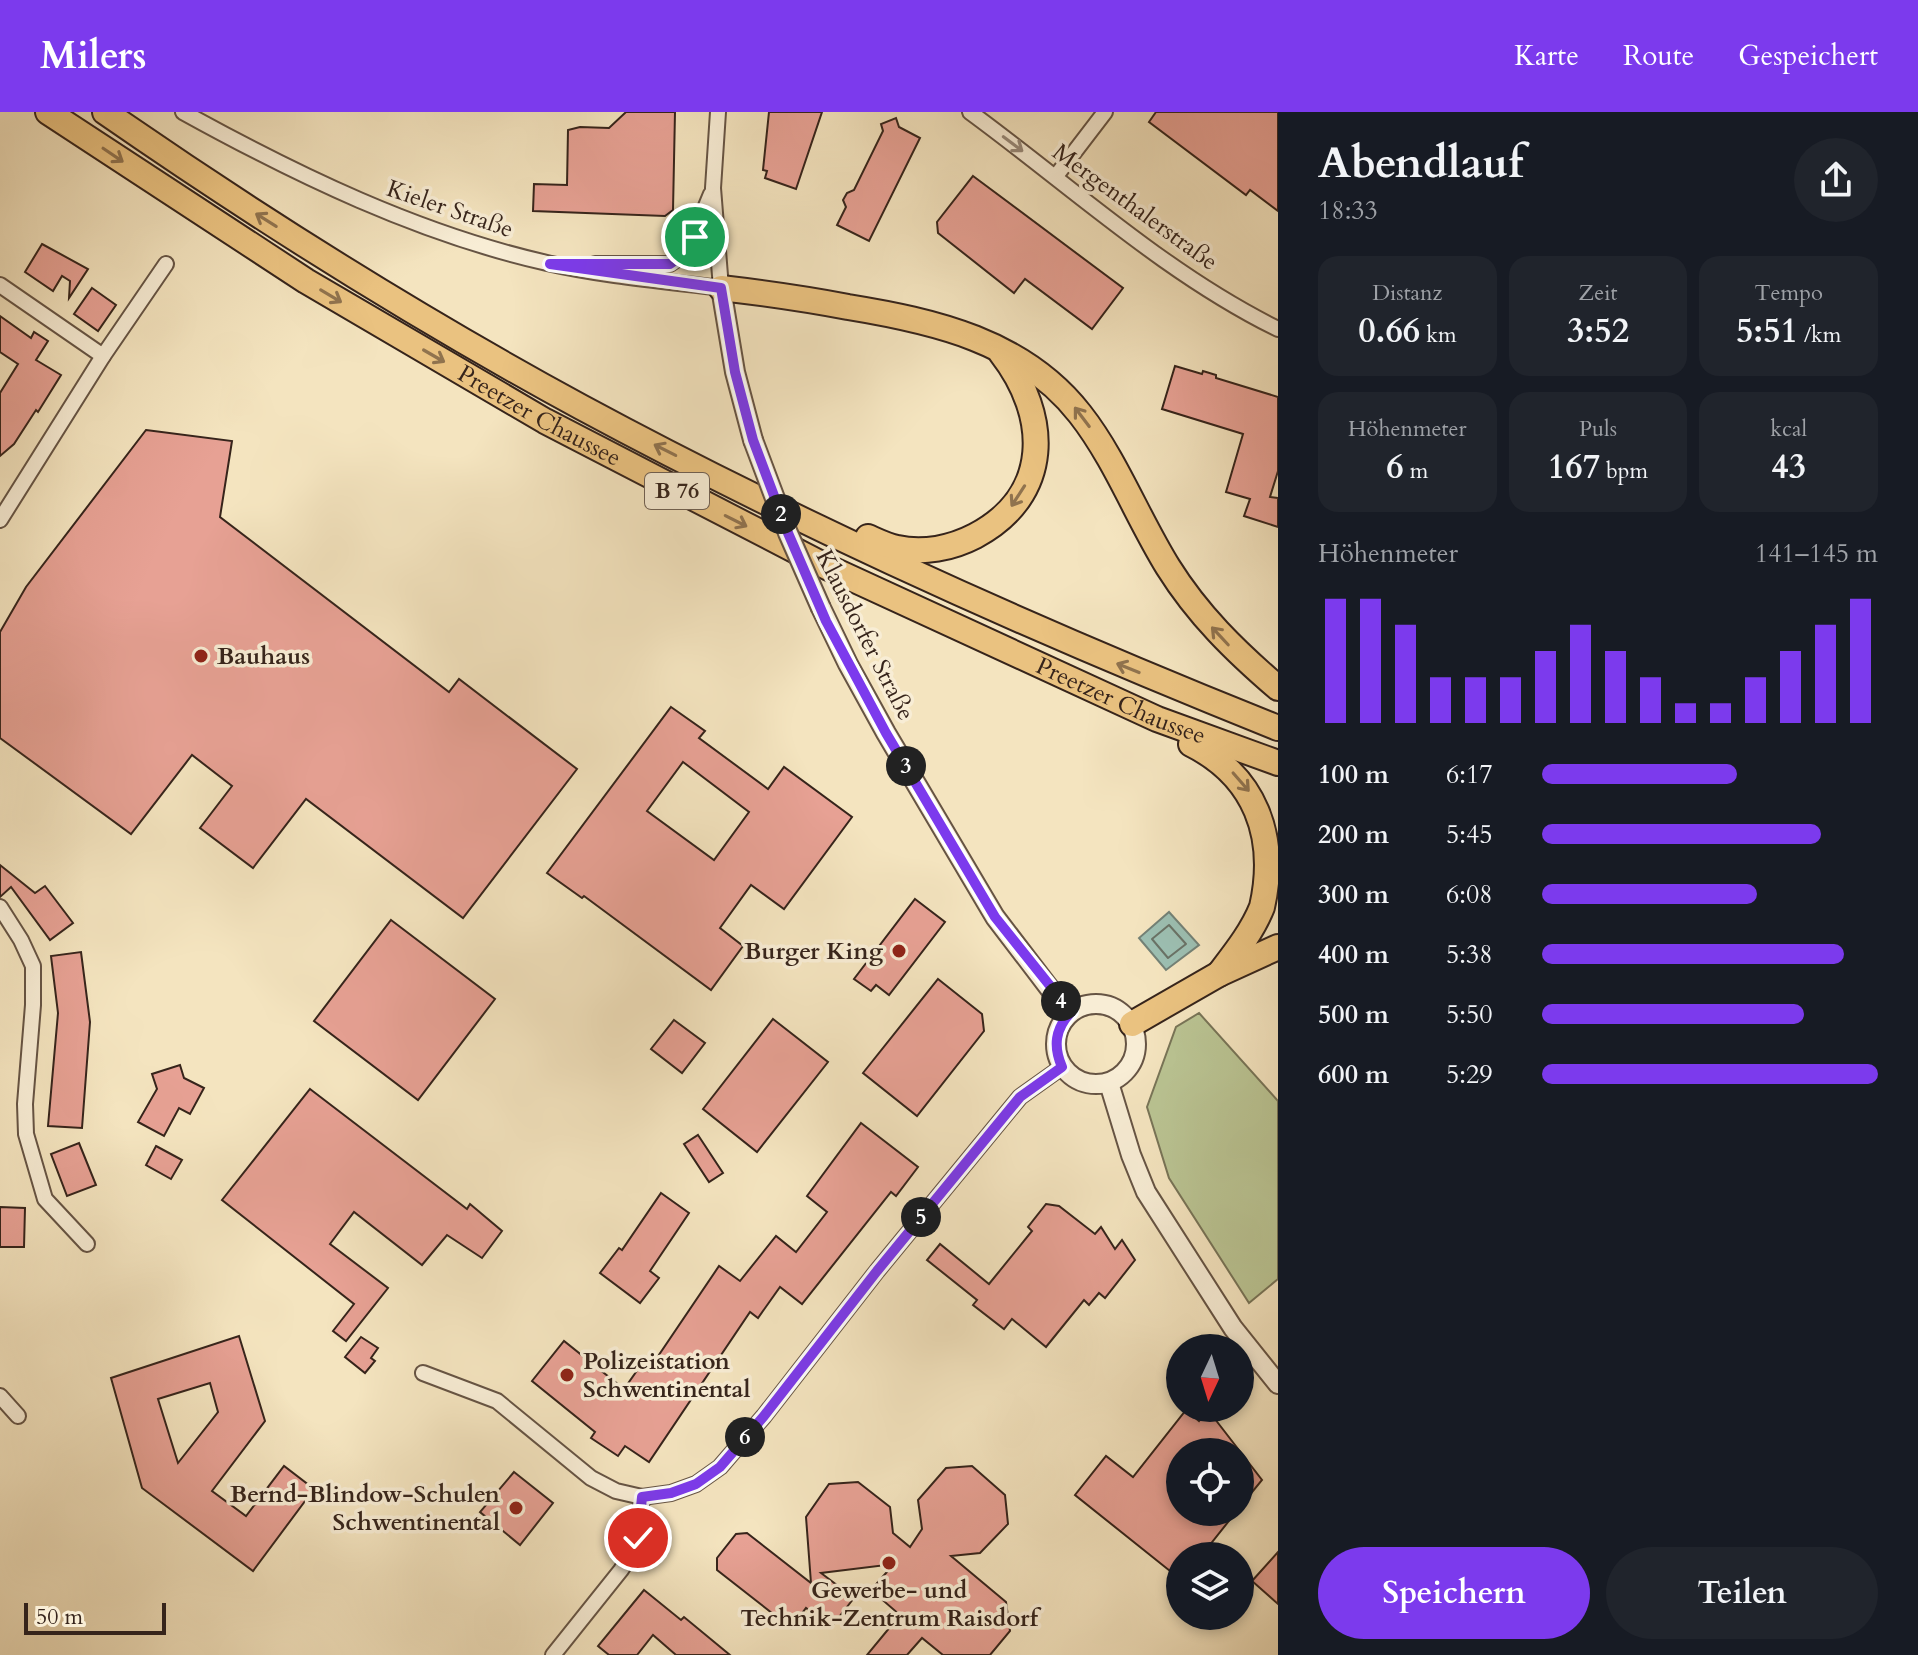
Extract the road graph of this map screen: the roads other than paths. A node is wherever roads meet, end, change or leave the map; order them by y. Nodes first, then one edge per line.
1 (48, 112) edge
2 (105, 112) edge
3 (183, 112) edge
4 (718, 112) edge
5 (970, 112) edge
6 (1105, 112) edge
7 (1056, 176) junction
8 (713, 188) junction
9 (166, 264) dead end
10 (550, 264) junction
11 (0, 285) edge
12 (721, 288) junction
13 (1278, 329) edge
14 (997, 348) junction
15 (103, 356) junction
16 (0, 520) edge
17 (809, 523) junction
18 (1278, 688) edge
19 (1157, 719) junction
20 (1278, 728) edge
21 (1278, 763) edge
22 (0, 907) edge
23 (1278, 947) edge
24 (1219, 974) junction
25 (1071, 1012) junction
26 (1132, 1024) junction
27 (1062, 1067) junction
28 (1109, 1083) junction
29 (87, 1244) dead end
30 (423, 1373) dead end
31 (1278, 1384) edge
32 (0, 1396) edge
33 (18, 1416) dead end
34 (642, 1497) junction
35 (553, 1655) edge

1 -> 19 highway, Preetzer Chaussee / B 76
17 -> 2 highway, Preetzer Chaussee / B 76
3 - 10 street, Kieler Straße
4 - 8 street, Klausdorfer Straße
5 -> 7 street, Mergenthalerstraße
6 - 7 street
7 - 13 street, Mergenthalerstraße
8 - 10 street, Klausdorfer Straße
8 - 12 street, Klausdorfer Straße
9 - 15 street
10 - 12 street, Kieler Straße
11 - 15 street
12 - 14 highway, B 76
12 - 25 street, Klausdorfer Straße, bridge
14 -> 17 highway, B 76
18 -> 14 highway, B 76
15 - 16 street
20 -> 17 highway, Preetzer Chaussee / B 76
19 - 21 highway, Preetzer Chaussee / B 76
19 -> 24 highway, B 76
22 - 29 street
23 - 24 highway, B 76
24 - 26 highway, B 76
25 - 26 street
25 - 27 street
26 - 28 street
27 - 28 street
27 - 34 street
28 - 31 street
30 - 34 street
32 - 33 street
34 - 35 street

